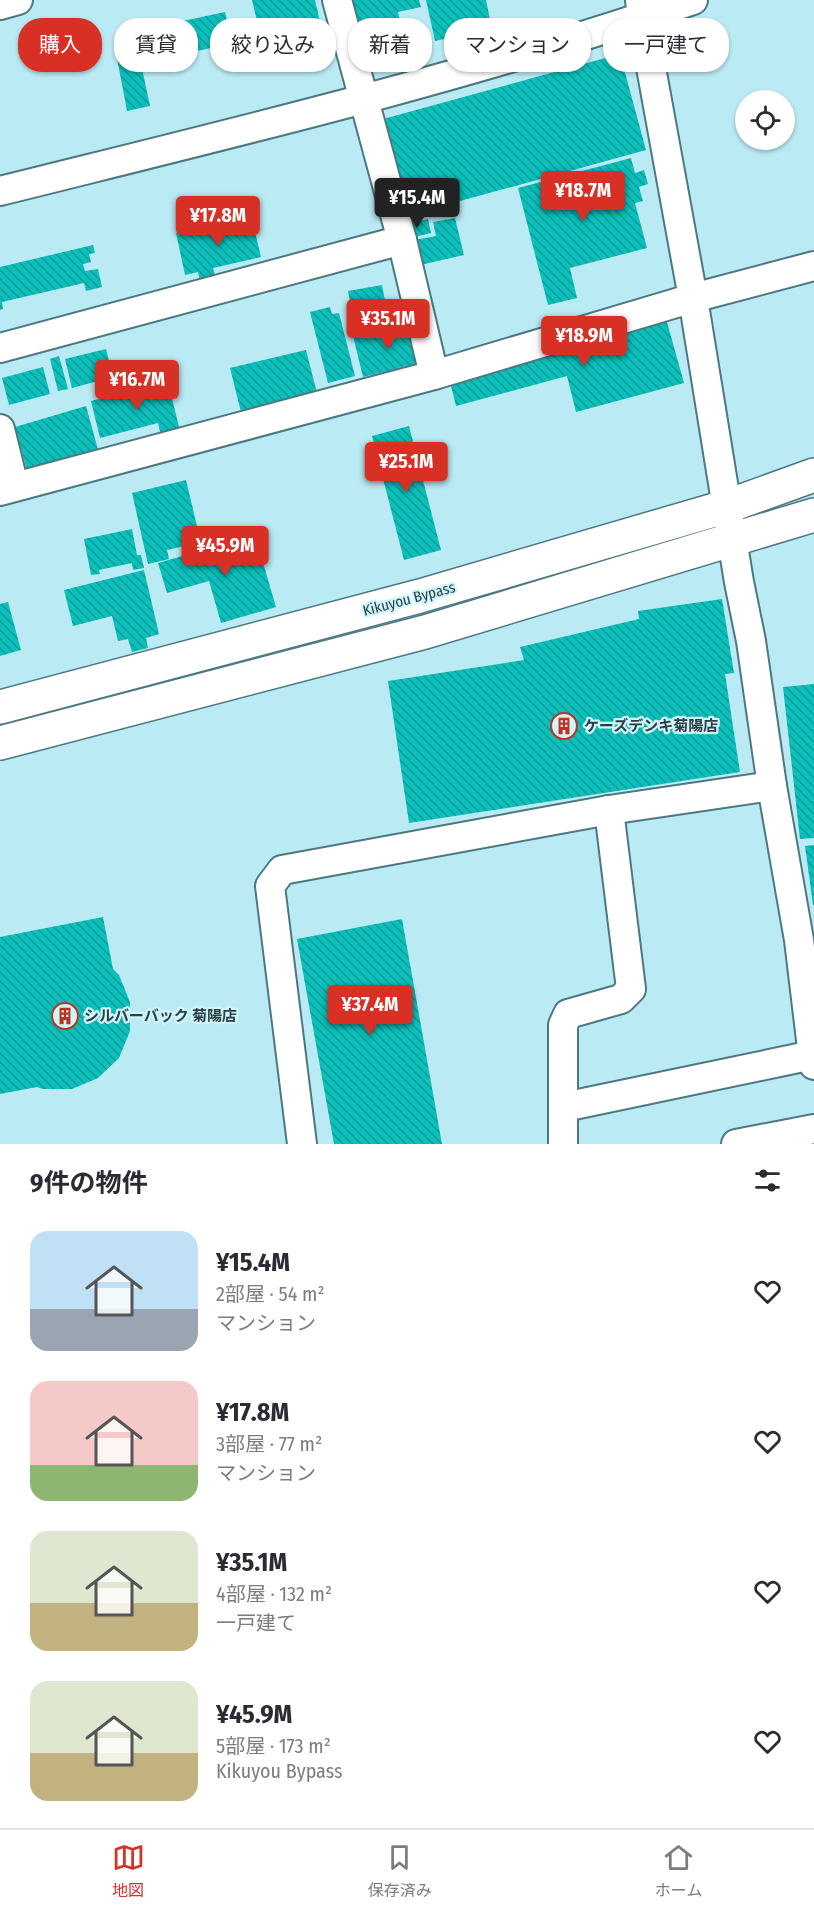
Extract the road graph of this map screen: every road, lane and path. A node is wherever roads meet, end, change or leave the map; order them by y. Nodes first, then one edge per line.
1 (18, 0) edge
2 (337, 0) edge
3 (693, 0) edge
4 (0, 5) edge
5 (641, 9) edge
6 (363, 100) junction
7 (0, 191) edge
8 (402, 240) junction
9 (814, 266) edge
10 (693, 298) junction
11 (0, 348) edge
12 (434, 375) junction
13 (0, 429) edge
14 (814, 475) edge
15 (7, 489) edge
16 (728, 506) junction
17 (814, 515) edge
18 (733, 540) junction
19 (0, 707) edge
20 (0, 743) edge
21 (772, 786) junction
22 (609, 810) junction
23 (813, 1060) edge
24 (564, 1107) junction
25 (814, 1129) edge
26 (302, 1144) edge
27 (563, 1144) edge
28 (736, 1144) edge

1 - 4 street
2 - 6 street
3 - 5 street
5 - 6 street
5 - 10 street
6 - 7 street
6 - 8 street
8 - 11 street
8 - 12 street
9 - 10 street
10 - 12 street
10 - 16 street
12 - 15 street
13 - 15 street
14 - 16 highway, Kikuyou Bypass
16 - 18 street
16 - 19 highway, Kikuyou Bypass
17 - 18 highway
18 - 20 highway
18 - 21 street
21 - 22 street
21 - 23 street
22 - 24 street
22 - 26 street
23 - 24 street
24 - 27 street
25 - 28 street

